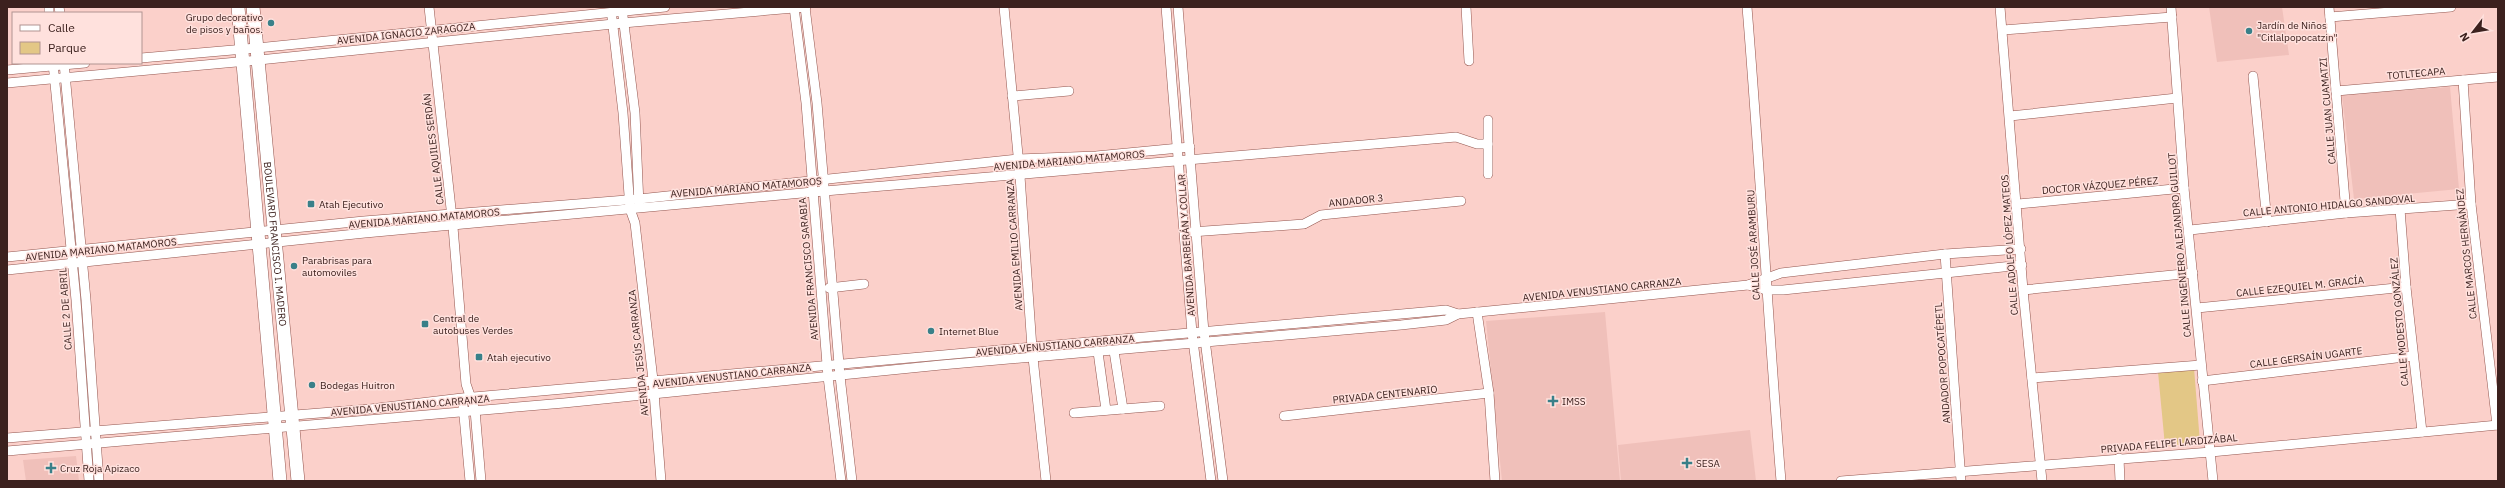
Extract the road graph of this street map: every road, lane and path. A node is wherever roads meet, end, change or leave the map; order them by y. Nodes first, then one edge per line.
1 (238, 7) edge
2 (253, 7) edge
3 (429, 7) edge
4 (665, 7) edge
5 (794, 7) edge
6 (805, 7) edge
7 (1004, 7) edge
8 (1166, 7) edge
9 (1178, 7) edge
10 (1466, 7) edge
11 (1747, 7) edge
12 (2000, 7) edge
13 (2171, 7) edge
14 (2329, 7) edge
15 (2451, 7) edge
16 (622, 9) edge
17 (611, 10) edge
18 (709, 11) edge
19 (2172, 17) junction
20 (2330, 17) junction
21 (526, 21) junction
22 (623, 23) junction
23 (612, 24) junction
24 (2003, 30) junction
25 (431, 31) junction
26 (527, 32) junction
27 (342, 38) junction
28 (431, 42) junction
29 (343, 50) junction
30 (243, 54) junction
31 (258, 54) junction
32 (142, 58) edge
33 (1469, 61) dead end
34 (53, 64) edge
35 (64, 64) edge
36 (801, 65) junction
37 (1183, 65) junction
38 (812, 66) junction
39 (1170, 66) junction
40 (138, 67) edge
41 (7, 70) edge
42 (2253, 76) dead end
43 (65, 77) junction
44 (2498, 77) edge
45 (55, 79) junction
46 (2463, 80) junction
47 (7, 83) edge
48 (2336, 91) junction
49 (1069, 92) dead end
50 (1012, 96) junction
51 (2177, 98) junction
52 (817, 102) junction
53 (806, 103) junction
54 (635, 112) junction
55 (623, 113) junction
56 (2010, 116) junction
57 (1488, 120) dead end
58 (70, 135) junction
59 (60, 136) junction
60 (1488, 144) junction
61 (1190, 147) junction
62 (1176, 148) junction
63 (1096, 156) junction
64 (1018, 160) junction
65 (1191, 160) junction
66 (1178, 162) junction
67 (1098, 168) junction
68 (920, 169) junction
69 (1488, 174) dead end
70 (1020, 176) junction
71 (823, 179) junction
72 (812, 180) junction
73 (921, 184) junction
74 (75, 186) junction
75 (65, 187) junction
76 (2184, 188) junction
77 (825, 191) junction
78 (813, 192) junction
79 (639, 199) junction
80 (629, 200) junction
81 (1461, 201) dead end
82 (2018, 204) junction
83 (2471, 204) junction
84 (545, 206) junction
85 (630, 209) junction
86 (640, 209) junction
87 (2400, 209) junction
88 (2346, 213) junction
89 (452, 214) junction
90 (546, 218) junction
91 (2267, 222) junction
92 (635, 223) junction
93 (453, 227) junction
94 (2190, 230) junction
95 (1197, 232) junction
96 (1184, 233) junction
97 (275, 237) junction
98 (194, 238) junction
99 (259, 238) junction
100 (140, 244) junction
101 (81, 249) junction
102 (2021, 249) junction
103 (70, 250) junction
104 (195, 251) junction
105 (1945, 254) junction
106 (140, 256) junction
107 (7, 257) edge
108 (82, 261) junction
109 (72, 262) junction
110 (2022, 265) junction
111 (7, 270) edge
112 (2193, 273) junction
113 (1946, 274) junction
114 (1765, 277) junction
115 (864, 284) dead end
116 (1748, 285) junction
117 (2406, 286) junction
118 (834, 287) junction
119 (822, 289) junction
120 (1766, 290) junction
121 (2023, 290) junction
122 (76, 300) junction
123 (86, 300) junction
124 (2197, 308) junction
125 (1477, 312) junction
126 (1458, 314) junction
127 (1329, 321) junction
128 (1330, 331) junction
129 (1204, 332) junction
130 (1192, 333) junction
131 (1206, 342) junction
132 (1193, 344) junction
133 (1032, 348) junction
134 (1114, 351) junction
135 (1098, 352) junction
136 (940, 354) junction
137 (2413, 356) junction
138 (1033, 358) junction
139 (839, 363) junction
140 (827, 364) junction
141 (941, 365) junction
142 (2201, 365) junction
143 (90, 369) junction
144 (80, 370) junction
145 (738, 372) junction
146 (840, 376) junction
147 (828, 377) junction
148 (2032, 378) junction
149 (653, 380) junction
150 (2202, 381) junction
151 (466, 384) junction
152 (738, 385) junction
153 (561, 390) junction
154 (527, 393) junction
155 (1489, 393) junction
156 (653, 395) junction
157 (472, 397) junction
158 (462, 398) junction
159 (564, 403) junction
160 (528, 406) junction
161 (1160, 406) dead end
162 (370, 409) junction
163 (1123, 409) junction
164 (475, 410) junction
165 (1106, 410) junction
166 (464, 411) junction
167 (1074, 413) dead end
168 (1284, 416) dead end
169 (372, 420) junction
170 (291, 421) junction
171 (276, 422) junction
172 (178, 423) junction
173 (2497, 425) edge
174 (94, 431) junction
175 (84, 432) junction
176 (2422, 432) junction
177 (180, 436) junction
178 (7, 438) edge
179 (1207, 442) junction
180 (1219, 442) junction
181 (86, 444) junction
182 (96, 444) junction
183 (7, 451) edge
184 (2210, 452) junction
185 (2119, 458) junction
186 (2041, 466) junction
187 (1961, 470) junction
188 (851, 479) edge
189 (1878, 479) edge
190 (841, 480) edge
191 (89, 481) edge
192 (99, 481) edge
193 (280, 481) edge
194 (298, 481) edge
195 (470, 481) edge
196 (481, 481) edge
197 (661, 481) edge
198 (1046, 481) edge
199 (1211, 481) edge
200 (1223, 481) edge
201 (1495, 481) edge
202 (1781, 481) edge
203 (1841, 481) edge
204 (1962, 481) edge
205 (2042, 481) edge
206 (2120, 481) edge
207 (2213, 481) edge

1 - 30 main road, BOULEVARD FRANCISCO I. MADERO
2 - 31 main road, BOULEVARD FRANCISCO I. MADERO
3 - 25 street, CALLE AQUILES SERDÁN
4 - 16 street, AVENIDA IGNACIO ZARAGOZA
5 - 6 street, AVENIDA IGNACIO ZARAGOZA
5 - 18 street, AVENIDA IGNACIO ZARAGOZA
5 - 36 street, AVENIDA FRANCISCO SARABIA
6 - 38 street
7 - 50 street, AVENIDA EMILIO CARRANZA
8 - 39 street, AVENIDA BARBERÁN Y COLLAR
9 - 37 street, AVENIDA BARBERÁN Y COLLAR
10 - 33 street
11 - 114 street, CALLE JOSÉ ARAMBURU
12 - 24 street, CALLE ADOLFO LÓPEZ MATEOS
13 - 19 street, CALLE INGENIERO ALEJANDRO GUILLOT
14 - 20 street, CALLE JUAN CUAMATZI
15 - 20 street
16 - 17 street, AVENIDA IGNACIO ZARAGOZA
16 - 22 street, AVENIDA JESÚS CARRANZA
17 - 21 street, AVENIDA IGNACIO ZARAGOZA
17 - 23 street, AVENIDA JESÚS CARRANZA
18 - 22 street, AVENIDA IGNACIO ZARAGOZA
19 - 24 street
19 - 51 street, CALLE INGENIERO ALEJANDRO GUILLOT
20 - 48 street, CALLE JUAN CUAMATZI
21 - 25 street, AVENIDA IGNACIO ZARAGOZA
21 - 26 street
22 - 23 street, AVENIDA IGNACIO ZARAGOZA
22 - 54 street, AVENIDA JESÚS CARRANZA
23 - 26 street, AVENIDA IGNACIO ZARAGOZA
23 - 55 street, AVENIDA JESÚS CARRANZA
24 - 56 street, CALLE ADOLFO LÓPEZ MATEOS
25 - 27 street, AVENIDA IGNACIO ZARAGOZA
25 - 28 street, CALLE AQUILES SERDÁN
26 - 28 street, AVENIDA IGNACIO ZARAGOZA
27 - 29 street
27 - 31 street, AVENIDA IGNACIO ZARAGOZA
28 - 29 street, AVENIDA IGNACIO ZARAGOZA
28 - 89 street, CALLE AQUILES SERDÁN
29 - 31 street, AVENIDA IGNACIO ZARAGOZA
30 - 31 street, AVENIDA IGNACIO ZARAGOZA
30 - 32 street, AVENIDA IGNACIO ZARAGOZA
30 - 40 street, AVENIDA IGNACIO ZARAGOZA
30 - 99 main road, BOULEVARD FRANCISCO I. MADERO
31 - 97 main road, BOULEVARD FRANCISCO I. MADERO
34 - 35 street
34 - 41 street
34 - 45 street, CALLE 2 DE ABRIL
35 - 43 street, CALLE 2 DE ABRIL
36 - 38 street
36 - 53 street, AVENIDA FRANCISCO SARABIA
37 - 39 street
37 - 61 street, AVENIDA BARBERÁN Y COLLAR
38 - 52 street
39 - 62 street, AVENIDA BARBERÁN Y COLLAR
40 - 43 street, AVENIDA IGNACIO ZARAGOZA
42 - 91 street
43 - 45 street, AVENIDA IGNACIO ZARAGOZA
43 - 58 street, CALLE 2 DE ABRIL
44 - 46 street, TOTLTECAPA
45 - 47 street, AVENIDA IGNACIO ZARAGOZA
45 - 59 street, CALLE 2 DE ABRIL
46 - 48 street, TOTLTECAPA
46 - 83 street, CALLE MARCOS HERNÁNDEZ
48 - 88 street, CALLE JUAN CUAMATZI
49 - 50 street
50 - 64 street, AVENIDA EMILIO CARRANZA
51 - 56 street
51 - 76 street, CALLE INGENIERO ALEJANDRO GUILLOT
52 - 53 street
52 - 71 street
53 - 72 street, AVENIDA FRANCISCO SARABIA
54 - 55 street
54 - 79 street, AVENIDA JESÚS CARRANZA
55 - 80 street, AVENIDA JESÚS CARRANZA
56 - 82 street, CALLE ADOLFO LÓPEZ MATEOS
57 - 60 street
58 - 59 street
58 - 74 street, CALLE 2 DE ABRIL
59 - 75 street, CALLE 2 DE ABRIL
60 - 65 street, AVENIDA MARIANO MATAMOROS
60 - 69 street
61 - 62 street, AVENIDA MARIANO MATAMOROS
61 - 65 street, AVENIDA BARBERÁN Y COLLAR
62 - 63 street, AVENIDA MARIANO MATAMOROS
62 - 66 street, AVENIDA BARBERÁN Y COLLAR
63 - 64 street, AVENIDA MARIANO MATAMOROS
63 - 67 street
64 - 68 street, AVENIDA MARIANO MATAMOROS
64 - 70 street, AVENIDA EMILIO CARRANZA
65 - 66 street, AVENIDA MARIANO MATAMOROS
65 - 95 street, AVENIDA BARBERÁN Y COLLAR
66 - 67 street, AVENIDA MARIANO MATAMOROS
66 - 96 street, AVENIDA BARBERÁN Y COLLAR
67 - 70 street, AVENIDA MARIANO MATAMOROS
68 - 71 street, AVENIDA MARIANO MATAMOROS
68 - 73 street
70 - 73 street, AVENIDA MARIANO MATAMOROS
70 - 133 street, AVENIDA EMILIO CARRANZA
71 - 72 street, AVENIDA MARIANO MATAMOROS
71 - 77 street
72 - 78 street, AVENIDA FRANCISCO SARABIA
72 - 79 street, AVENIDA MARIANO MATAMOROS
73 - 77 street, AVENIDA MARIANO MATAMOROS
74 - 75 street
74 - 101 street, CALLE 2 DE ABRIL
75 - 103 street, CALLE 2 DE ABRIL
76 - 82 street, DOCTOR VÁZQUEZ PÉREZ
76 - 94 street, CALLE INGENIERO ALEJANDRO GUILLOT
77 - 78 street, AVENIDA MARIANO MATAMOROS
77 - 118 street
78 - 86 street, AVENIDA MARIANO MATAMOROS
78 - 119 street, AVENIDA FRANCISCO SARABIA
79 - 80 street, AVENIDA MARIANO MATAMOROS
79 - 86 street, AVENIDA JESÚS CARRANZA
80 - 84 street, AVENIDA MARIANO MATAMOROS
80 - 85 street, AVENIDA JESÚS CARRANZA
81 - 95 street, ANDADOR 3
82 - 102 street, CALLE ADOLFO LÓPEZ MATEOS
83 - 87 street, CALLE ANTONIO HIDALGO SANDOVAL
83 - 173 street, CALLE MARCOS HERNÁNDEZ
84 - 89 street, AVENIDA MARIANO MATAMOROS
84 - 90 street
85 - 86 street, AVENIDA MARIANO MATAMOROS
85 - 90 street, AVENIDA MARIANO MATAMOROS
85 - 92 street, AVENIDA JESÚS CARRANZA
86 - 92 street, AVENIDA JESÚS CARRANZA
87 - 88 street, CALLE ANTONIO HIDALGO SANDOVAL
87 - 117 street, CALLE MODESTO GONZÁLEZ
88 - 91 street, CALLE ANTONIO HIDALGO SANDOVAL
89 - 93 street, CALLE AQUILES SERDÁN
89 - 97 street, AVENIDA MARIANO MATAMOROS
90 - 93 street, AVENIDA MARIANO MATAMOROS
91 - 94 street, CALLE ANTONIO HIDALGO SANDOVAL
92 - 149 street, AVENIDA JESÚS CARRANZA
93 - 97 street, AVENIDA MARIANO MATAMOROS
93 - 151 street, CALLE AQUILES SERDÁN
94 - 112 street, CALLE INGENIERO ALEJANDRO GUILLOT
95 - 96 street, ANDADOR 3
95 - 129 street, AVENIDA BARBERÁN Y COLLAR
96 - 130 street, AVENIDA BARBERÁN Y COLLAR
97 - 99 street, AVENIDA MARIANO MATAMOROS
97 - 170 main road, BOULEVARD FRANCISCO I. MADERO
98 - 99 street, AVENIDA MARIANO MATAMOROS
98 - 100 street, AVENIDA MARIANO MATAMOROS
98 - 104 street
99 - 104 street, AVENIDA MARIANO MATAMOROS
99 - 171 main road, BOULEVARD FRANCISCO I. MADERO
100 - 101 street, AVENIDA MARIANO MATAMOROS
100 - 106 street
101 - 103 street, AVENIDA MARIANO MATAMOROS
101 - 108 street, CALLE 2 DE ABRIL
102 - 105 street, AVENIDA VENUSTIANO CARRANZA
102 - 110 street, CALLE ADOLFO LÓPEZ MATEOS
103 - 107 street, AVENIDA MARIANO MATAMOROS
103 - 109 street, CALLE 2 DE ABRIL
104 - 106 street, AVENIDA MARIANO MATAMOROS
105 - 113 street, ANDADOR POPOCATÉPETL
105 - 114 street, AVENIDA VENUSTIANO CARRANZA
106 - 108 street, AVENIDA MARIANO MATAMOROS
108 - 109 street, AVENIDA MARIANO MATAMOROS
108 - 123 street, CALLE 2 DE ABRIL
109 - 111 street, AVENIDA MARIANO MATAMOROS
109 - 122 street, CALLE 2 DE ABRIL
110 - 113 street, AVENIDA VENUSTIANO CARRANZA
110 - 121 street, CALLE ADOLFO LÓPEZ MATEOS
112 - 121 street
112 - 124 street, CALLE INGENIERO ALEJANDRO GUILLOT
113 - 120 street, AVENIDA VENUSTIANO CARRANZA
113 - 187 street, ANDADOR POPOCATÉPETL
114 - 116 street, AVENIDA VENUSTIANO CARRANZA
114 - 120 street, CALLE JOSÉ ARAMBURU
115 - 118 street
116 - 120 street, AVENIDA VENUSTIANO CARRANZA
116 - 125 street, AVENIDA VENUSTIANO CARRANZA
117 - 124 street, CALLE EZEQUIEL M. GRACÍA
117 - 137 street, CALLE MODESTO GONZÁLEZ
118 - 119 street
118 - 139 street
119 - 140 street, AVENIDA FRANCISCO SARABIA
120 - 202 street, CALLE JOSÉ ARAMBURU
121 - 148 street, CALLE ADOLFO LÓPEZ MATEOS
122 - 123 street
122 - 144 street, CALLE 2 DE ABRIL
123 - 143 street, CALLE 2 DE ABRIL
124 - 142 street, CALLE INGENIERO ALEJANDRO GUILLOT
125 - 126 street, AVENIDA VENUSTIANO CARRANZA
125 - 155 street
126 - 127 street, AVENIDA VENUSTIANO CARRANZA
126 - 128 street, AVENIDA VENUSTIANO CARRANZA
127 - 128 street
127 - 129 street, AVENIDA VENUSTIANO CARRANZA
128 - 131 street, AVENIDA VENUSTIANO CARRANZA
129 - 130 street, AVENIDA VENUSTIANO CARRANZA
129 - 131 street, AVENIDA BARBERÁN Y COLLAR
130 - 132 street, AVENIDA BARBERÁN Y COLLAR
130 - 133 street, AVENIDA VENUSTIANO CARRANZA
131 - 132 street, AVENIDA VENUSTIANO CARRANZA
131 - 180 street, AVENIDA BARBERÁN Y COLLAR
132 - 134 street, AVENIDA VENUSTIANO CARRANZA
132 - 179 street, AVENIDA BARBERÁN Y COLLAR
133 - 136 street, AVENIDA VENUSTIANO CARRANZA
133 - 138 street, AVENIDA EMILIO CARRANZA
134 - 135 street, AVENIDA VENUSTIANO CARRANZA
134 - 163 street
135 - 138 street, AVENIDA VENUSTIANO CARRANZA
135 - 165 street
136 - 139 street, AVENIDA VENUSTIANO CARRANZA
136 - 141 street
137 - 150 street, CALLE GERSAÍN UGARTE
137 - 176 street, CALLE MODESTO GONZÁLEZ
138 - 141 street, AVENIDA VENUSTIANO CARRANZA
138 - 198 street, AVENIDA EMILIO CARRANZA
139 - 140 street, AVENIDA VENUSTIANO CARRANZA
139 - 146 street
140 - 145 street, AVENIDA VENUSTIANO CARRANZA
140 - 147 street, AVENIDA FRANCISCO SARABIA
141 - 146 street, AVENIDA VENUSTIANO CARRANZA
142 - 148 street
142 - 150 street, CALLE INGENIERO ALEJANDRO GUILLOT
143 - 144 street
143 - 174 street, CALLE 2 DE ABRIL
144 - 175 street, CALLE 2 DE ABRIL
145 - 149 street, AVENIDA VENUSTIANO CARRANZA
145 - 152 street
146 - 147 street, AVENIDA VENUSTIANO CARRANZA
146 - 188 street
147 - 152 street, AVENIDA VENUSTIANO CARRANZA
147 - 190 street, AVENIDA FRANCISCO SARABIA
148 - 186 street, CALLE ADOLFO LÓPEZ MATEOS
149 - 153 street, AVENIDA VENUSTIANO CARRANZA
149 - 156 street, AVENIDA JESÚS CARRANZA
150 - 184 street, CALLE INGENIERO ALEJANDRO GUILLOT
151 - 157 street, CALLE AQUILES SERDÁN
151 - 158 street, CALLE AQUILES SERDÁN
152 - 156 street, AVENIDA VENUSTIANO CARRANZA
153 - 154 street, AVENIDA VENUSTIANO CARRANZA
153 - 159 street
154 - 157 street, AVENIDA VENUSTIANO CARRANZA
154 - 160 street
155 - 168 street, PRIVADA CENTENARIO
155 - 201 street
156 - 159 street, AVENIDA VENUSTIANO CARRANZA
156 - 197 street, AVENIDA JESÚS CARRANZA
157 - 158 street, AVENIDA VENUSTIANO CARRANZA
157 - 164 street, CALLE AQUILES SERDÁN
158 - 162 street, AVENIDA VENUSTIANO CARRANZA
158 - 166 street, CALLE AQUILES SERDÁN
159 - 160 street, AVENIDA VENUSTIANO CARRANZA
160 - 164 street, AVENIDA VENUSTIANO CARRANZA
161 - 163 street
162 - 169 street
162 - 170 street, AVENIDA VENUSTIANO CARRANZA
163 - 165 street
164 - 166 street, AVENIDA VENUSTIANO CARRANZA
164 - 196 street, CALLE AQUILES SERDÁN
165 - 167 street
166 - 169 street, AVENIDA VENUSTIANO CARRANZA
166 - 195 street, CALLE AQUILES SERDÁN
169 - 170 street, AVENIDA VENUSTIANO CARRANZA
170 - 171 street, AVENIDA VENUSTIANO CARRANZA
170 - 194 main road, BOULEVARD FRANCISCO I. MADERO
171 - 172 street, AVENIDA VENUSTIANO CARRANZA
171 - 177 street, AVENIDA VENUSTIANO CARRANZA
171 - 193 main road, BOULEVARD FRANCISCO I. MADERO
172 - 174 street, AVENIDA VENUSTIANO CARRANZA
172 - 177 street
173 - 176 street, PRIVADA FELIPE LARDIZÁBAL
174 - 175 street, AVENIDA VENUSTIANO CARRANZA
174 - 182 street, CALLE 2 DE ABRIL
175 - 178 street, AVENIDA VENUSTIANO CARRANZA
175 - 181 street, CALLE 2 DE ABRIL
176 - 184 street, PRIVADA FELIPE LARDIZÁBAL
177 - 182 street, AVENIDA VENUSTIANO CARRANZA
179 - 180 street
179 - 199 street, AVENIDA BARBERÁN Y COLLAR
180 - 200 street, AVENIDA BARBERÁN Y COLLAR
181 - 182 street, AVENIDA VENUSTIANO CARRANZA
181 - 183 street, AVENIDA VENUSTIANO CARRANZA
181 - 191 street, CALLE 2 DE ABRIL
182 - 192 street, CALLE 2 DE ABRIL
184 - 185 street, PRIVADA FELIPE LARDIZÁBAL
184 - 207 street, CALLE INGENIERO ALEJANDRO GUILLOT
185 - 186 street, PRIVADA FELIPE LARDIZÁBAL
185 - 206 street
186 - 187 street, PRIVADA FELIPE LARDIZÁBAL
186 - 205 street, CALLE ADOLFO LÓPEZ MATEOS
187 - 189 street, PRIVADA FELIPE LARDIZÁBAL
187 - 204 street, ANDADOR POPOCATÉPETL
188 - 190 street
189 - 203 street, PRIVADA FELIPE LARDIZÁBAL

